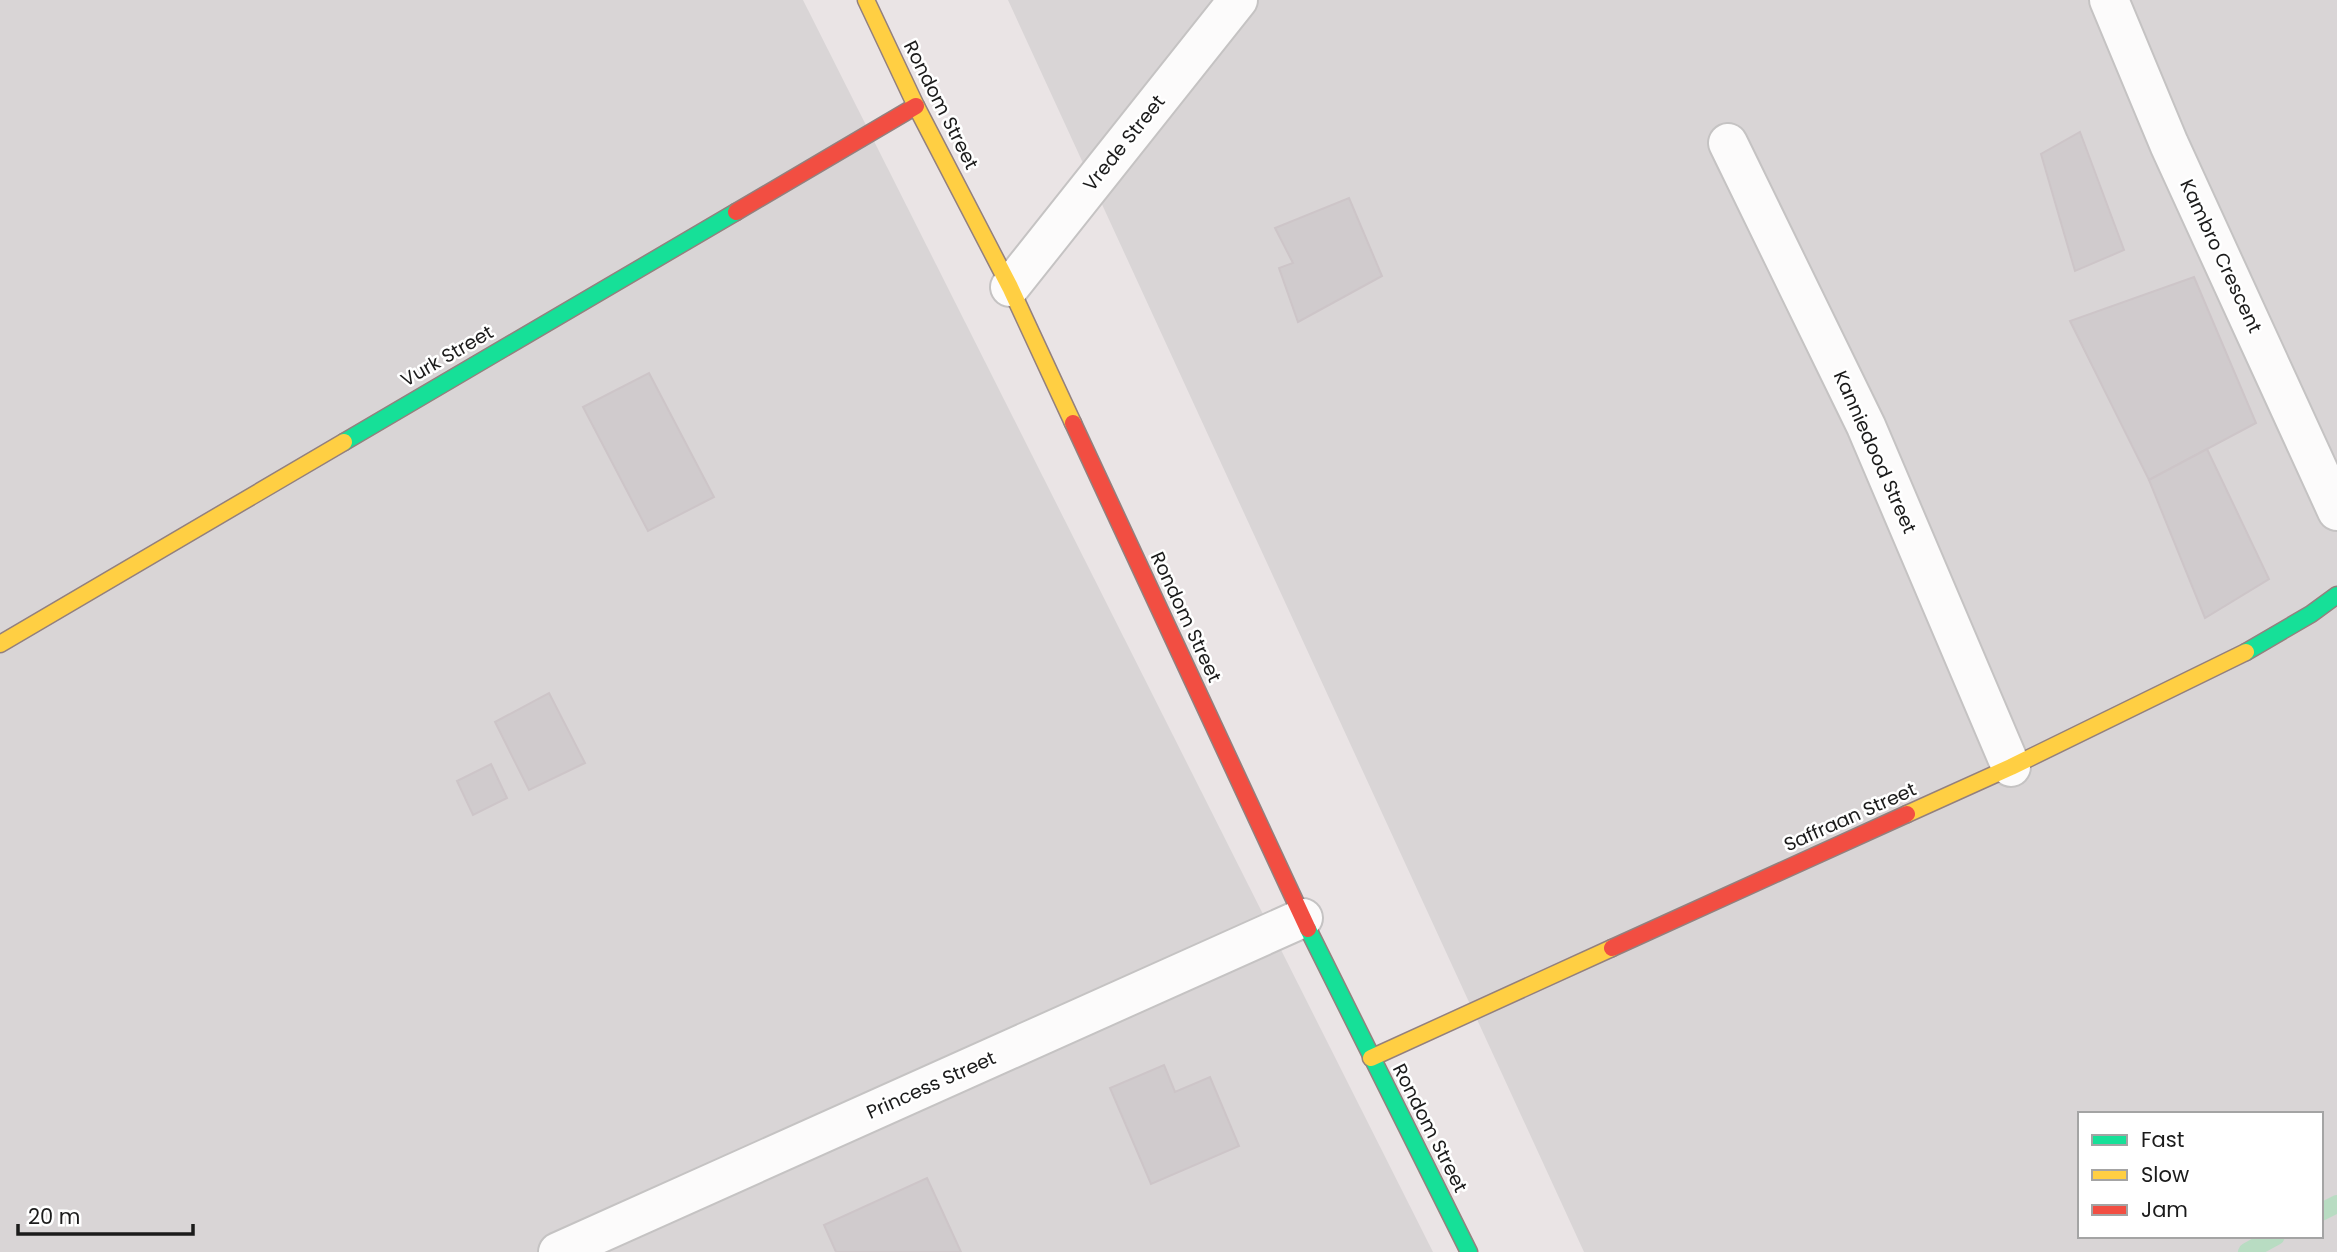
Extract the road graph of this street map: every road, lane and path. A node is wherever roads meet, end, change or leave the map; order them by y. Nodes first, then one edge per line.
1 (866, 0) edge
2 (1238, 0) edge
3 (2109, 0) edge
4 (916, 106) junction
5 (1728, 143) dead end
6 (1010, 286) junction
7 (2337, 511) edge
8 (2337, 596) edge
9 (0, 645) edge
10 (2011, 767) junction
11 (1303, 918) junction
12 (1371, 1058) junction
13 (558, 1252) edge
14 (1469, 1252) edge

1 - 4 street, Rondom Street
2 - 6 street, Vrede Street
3 - 7 street, Kambro Crescent
4 - 6 street, Rondom Street
4 - 9 street, Vurk Street
5 - 10 street, Kanniedood Street
6 - 11 street, Rondom Street
8 - 10 street, Saffraan Street
10 - 12 street, Saffraan Street
11 - 12 street, Rondom Street
11 - 13 street, Princess Street
12 - 14 street, Rondom Street

